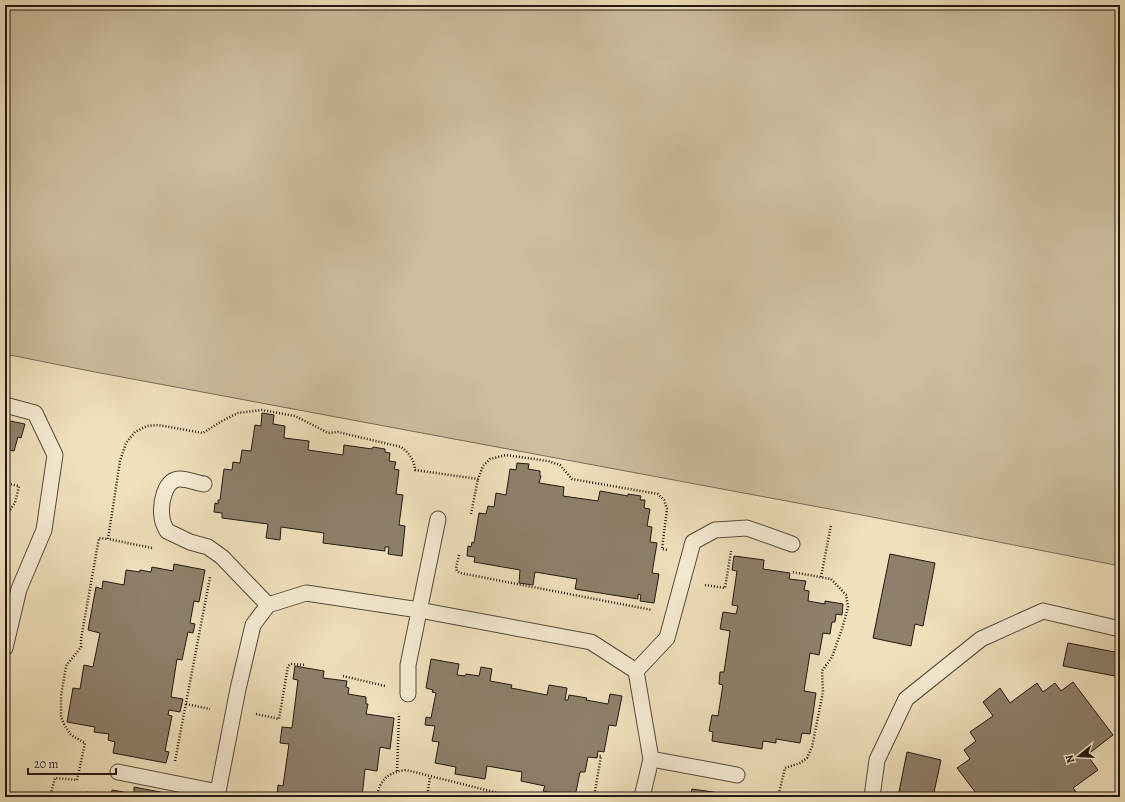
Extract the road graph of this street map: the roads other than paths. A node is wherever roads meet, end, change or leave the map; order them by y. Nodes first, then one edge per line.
1 (5, 405) edge
2 (204, 484) dead end
3 (438, 519) dead end
4 (792, 544) dead end
5 (268, 604) junction
6 (419, 610) junction
7 (1120, 629) edge
8 (5, 648) edge
9 (636, 671) junction
10 (408, 694) dead end
11 (651, 759) junction
12 (118, 772) dead end
13 (737, 775) dead end
14 (217, 794) edge
15 (642, 797) edge
16 (872, 797) edge

1 - 8 lane
2 - 5 lane
3 - 6 lane
4 - 9 lane
5 - 6 lane
5 - 14 lane
6 - 9 lane
6 - 10 lane
7 - 16 lane
9 - 11 lane
11 - 13 lane
11 - 15 lane
12 - 14 lane

